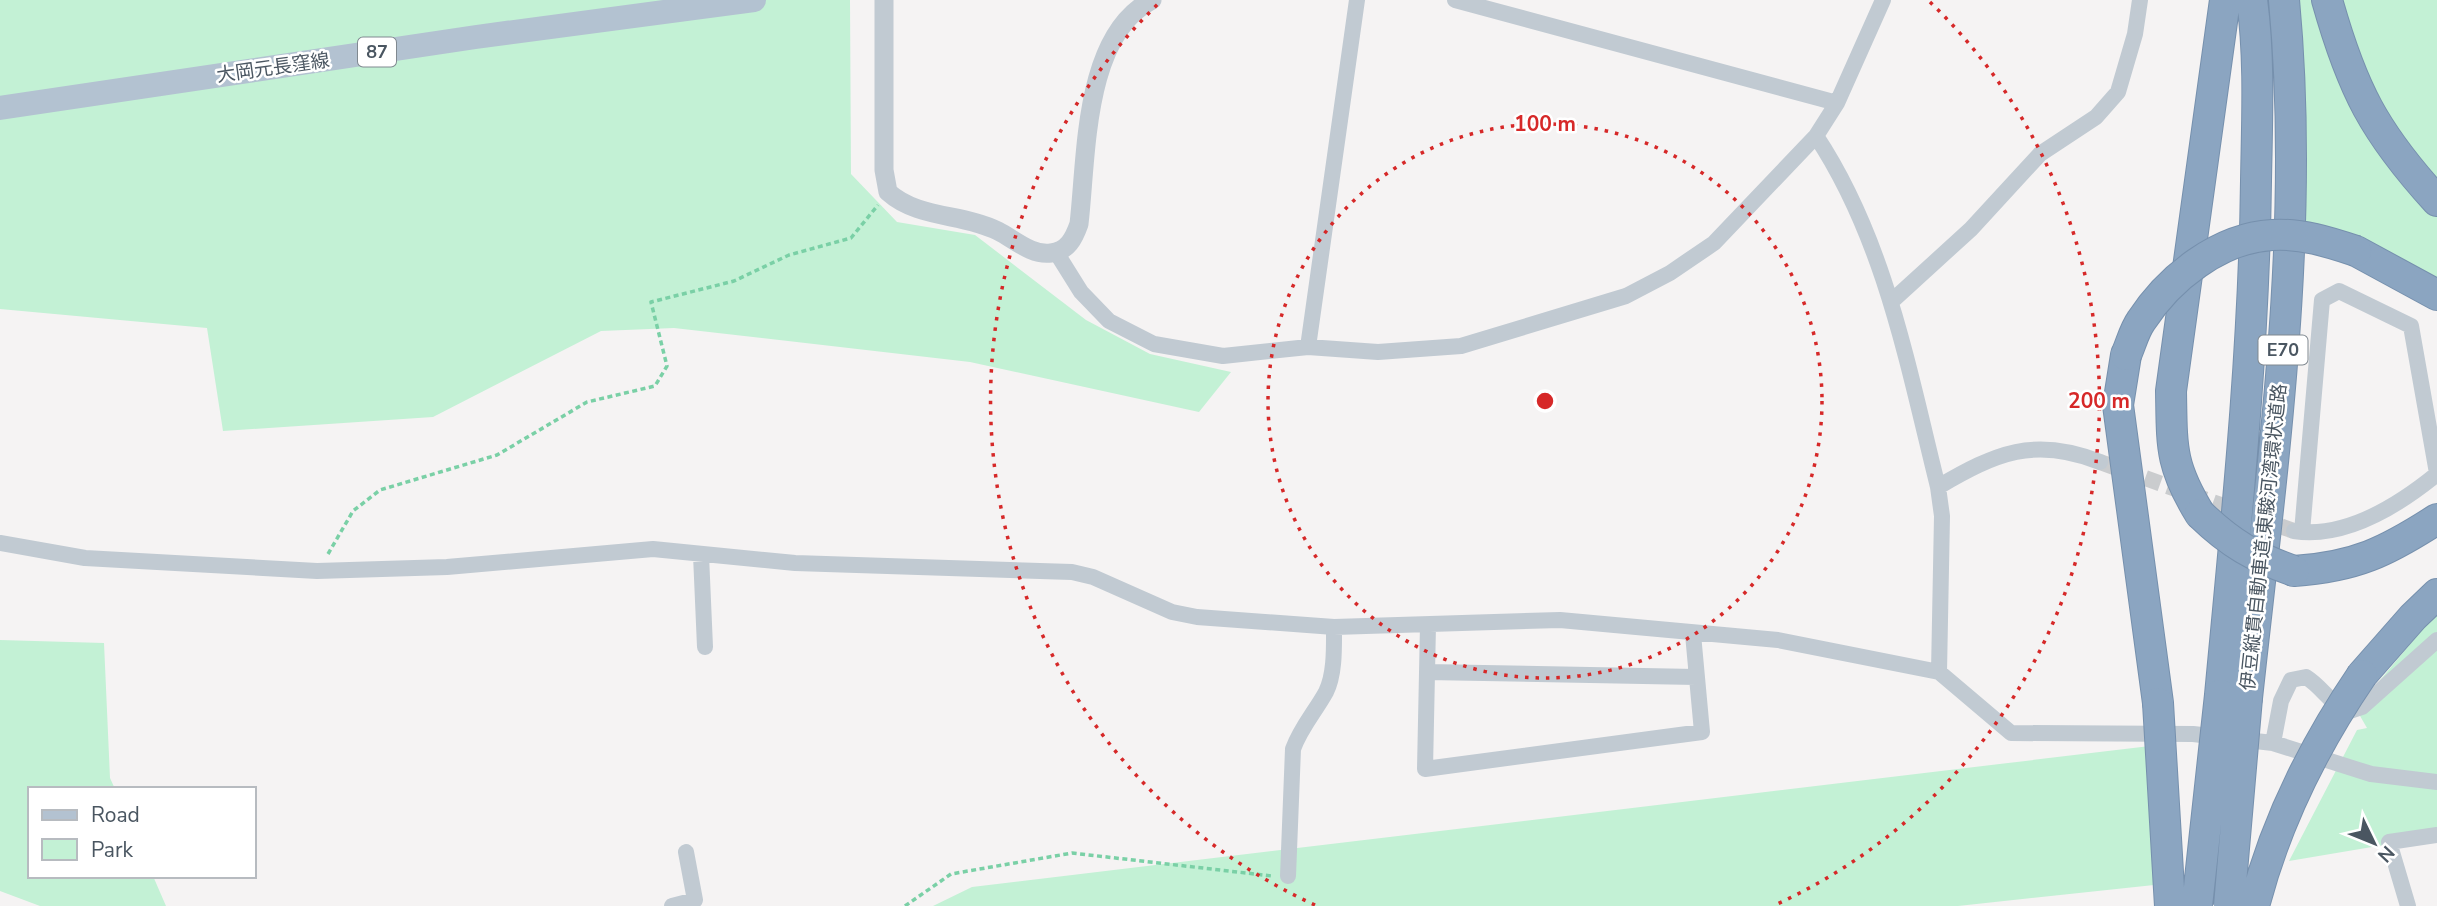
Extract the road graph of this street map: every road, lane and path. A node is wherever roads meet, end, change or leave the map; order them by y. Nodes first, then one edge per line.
1 (754, 0) edge
2 (884, 0) edge
3 (1152, 0) edge
4 (1357, 0) edge
5 (1455, 0) edge
6 (1883, 0) edge
7 (2140, 0) edge
8 (2225, 0) edge
9 (2252, 0) edge
10 (2284, 0) edge
11 (2327, 0) edge
12 (1837, 103) junction
13 (0, 108) edge
14 (1816, 136) junction
15 (888, 192) junction
16 (2437, 201) edge
17 (1056, 252) junction
18 (2437, 295) edge
19 (1892, 301) junction
20 (1308, 347) junction
21 (2100, 462) tunnel mouth
22 (2437, 474) edge
23 (1938, 487) junction
24 (2437, 519) edge
25 (0, 543) edge
26 (701, 555) junction
27 (317, 571) junction
28 (2437, 594) edge
29 (1428, 625) junction
30 (1334, 627) junction
31 (1693, 634) junction
32 (2437, 640) edge
33 (705, 647) dead end
34 (1427, 672) junction
35 (1939, 672) junction
36 (1696, 677) junction
37 (2234, 697) junction
38 (2273, 743) junction
39 (2437, 782) edge
40 (2437, 835) edge
41 (687, 852) dead end
42 (1288, 876) joint
43 (672, 906) edge
44 (905, 906) edge
45 (2170, 906) edge
46 (2197, 906) edge
47 (2230, 906) edge
48 (2254, 906) edge
49 (2408, 906) edge

1 - 13 main road, 大岡元長窪線 / 87
2 - 15 street
3 - 17 street
4 - 20 street
5 - 12 street
6 - 12 street
7 - 19 street
8 - 24 highway, bridge
9 - 37 highway, 伊豆縦貫自動車道;東駿河湾環状道路 / E70
10 - 37 highway, 伊豆縦貫自動車道;東駿河湾環状道路 / E70
11 - 16 highway
12 - 14 street
14 - 19 street
14 - 20 street
15 - 17 street
15 - 27 path
17 - 20 street
18 - 45 highway, bridge
19 - 23 street
21 - 23 street
22 - 22 street
23 - 35 street
25 - 27 street
26 - 27 street
26 - 30 street
26 - 33 street
28 - 48 highway, bridge
29 - 30 street
29 - 31 street
29 - 34 street
30 - 42 street
31 - 35 street
31 - 36 street
32 - 38 street
34 - 36 street
34 - 36 street
35 - 38 street
37 - 46 highway, 伊豆縦貫自動車道;東駿河湾環状道路 / E70, bridge
37 - 47 highway, 伊豆縦貫自動車道;東駿河湾環状道路 / E70, bridge
38 - 39 street
40 - 49 street
41 - 43 street
42 - 44 path

